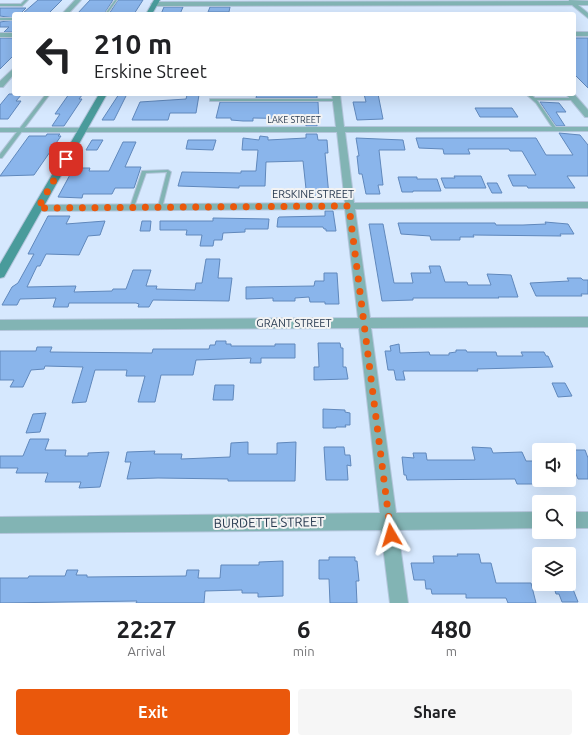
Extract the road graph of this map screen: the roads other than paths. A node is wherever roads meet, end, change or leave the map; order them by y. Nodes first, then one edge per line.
1 (27, 0) edge
2 (78, 0) edge
3 (116, 0) edge
4 (571, 1) edge
5 (155, 2) edge
6 (447, 2) edge
7 (493, 2) edge
8 (588, 3) edge
9 (325, 4) edge
10 (0, 5) edge
11 (499, 8) dead end
12 (67, 12) edge
13 (107, 12) edge
14 (150, 12) edge
15 (588, 16) edge
16 (0, 19) edge
17 (12, 19) dead end
18 (576, 34) edge
19 (588, 34) edge
20 (0, 35) edge
21 (12, 35) edge
22 (12, 72) edge
23 (0, 85) edge
24 (46, 96) edge
25 (102, 96) edge
26 (530, 96) edge
27 (572, 96) edge
28 (336, 97) edge
29 (534, 99) junction
30 (211, 100) dead end
31 (588, 116) edge
32 (340, 129) junction
33 (555, 129) junction
34 (588, 129) edge
35 (0, 130) edge
36 (21, 130) junction
37 (82, 130) junction
38 (0, 157) edge
39 (588, 205) edge
40 (349, 206) junction
41 (132, 207) junction
42 (160, 207) junction
43 (38, 208) junction
44 (0, 274) edge
45 (364, 322) junction
46 (588, 322) edge
47 (0, 325) edge
48 (532, 520) edge
49 (576, 520) edge
50 (588, 520) edge
51 (389, 521) junction
52 (0, 525) edge
53 (399, 603) edge

1 - 10 lane
2 - 12 street
3 - 13 lane
4 - 7 street
4 - 8 street
4 - 15 street
5 - 9 street
5 - 14 street
6 - 7 street
6 - 9 street
7 - 11 street
16 - 17 lane
18 - 19 street
20 - 21 street
22 - 23 street
24 - 36 lane
25 - 37 street
26 - 29 lane
27 - 29 lane
27 - 31 street
28 - 30 lane
28 - 32 street
29 - 33 lane
32 - 33 street, LAKE STREET
32 - 37 street, LAKE STREET
32 - 40 street
33 - 34 street, LAKE STREET
35 - 36 street, LAKE STREET
36 - 37 street, LAKE STREET
36 - 38 lane
37 - 43 street
39 - 40 street, ERSKINE STREET
40 - 42 street, ERSKINE STREET
40 - 45 street
41 - 42 street, ERSKINE STREET
41 - 42 lane
41 - 43 street, ERSKINE STREET
43 - 44 street
45 - 46 street, GRANT STREET
45 - 47 street, GRANT STREET
45 - 51 street
48 - 51 street, BURDETTE STREET
49 - 50 street
51 - 52 street, BURDETTE STREET
51 - 53 street

